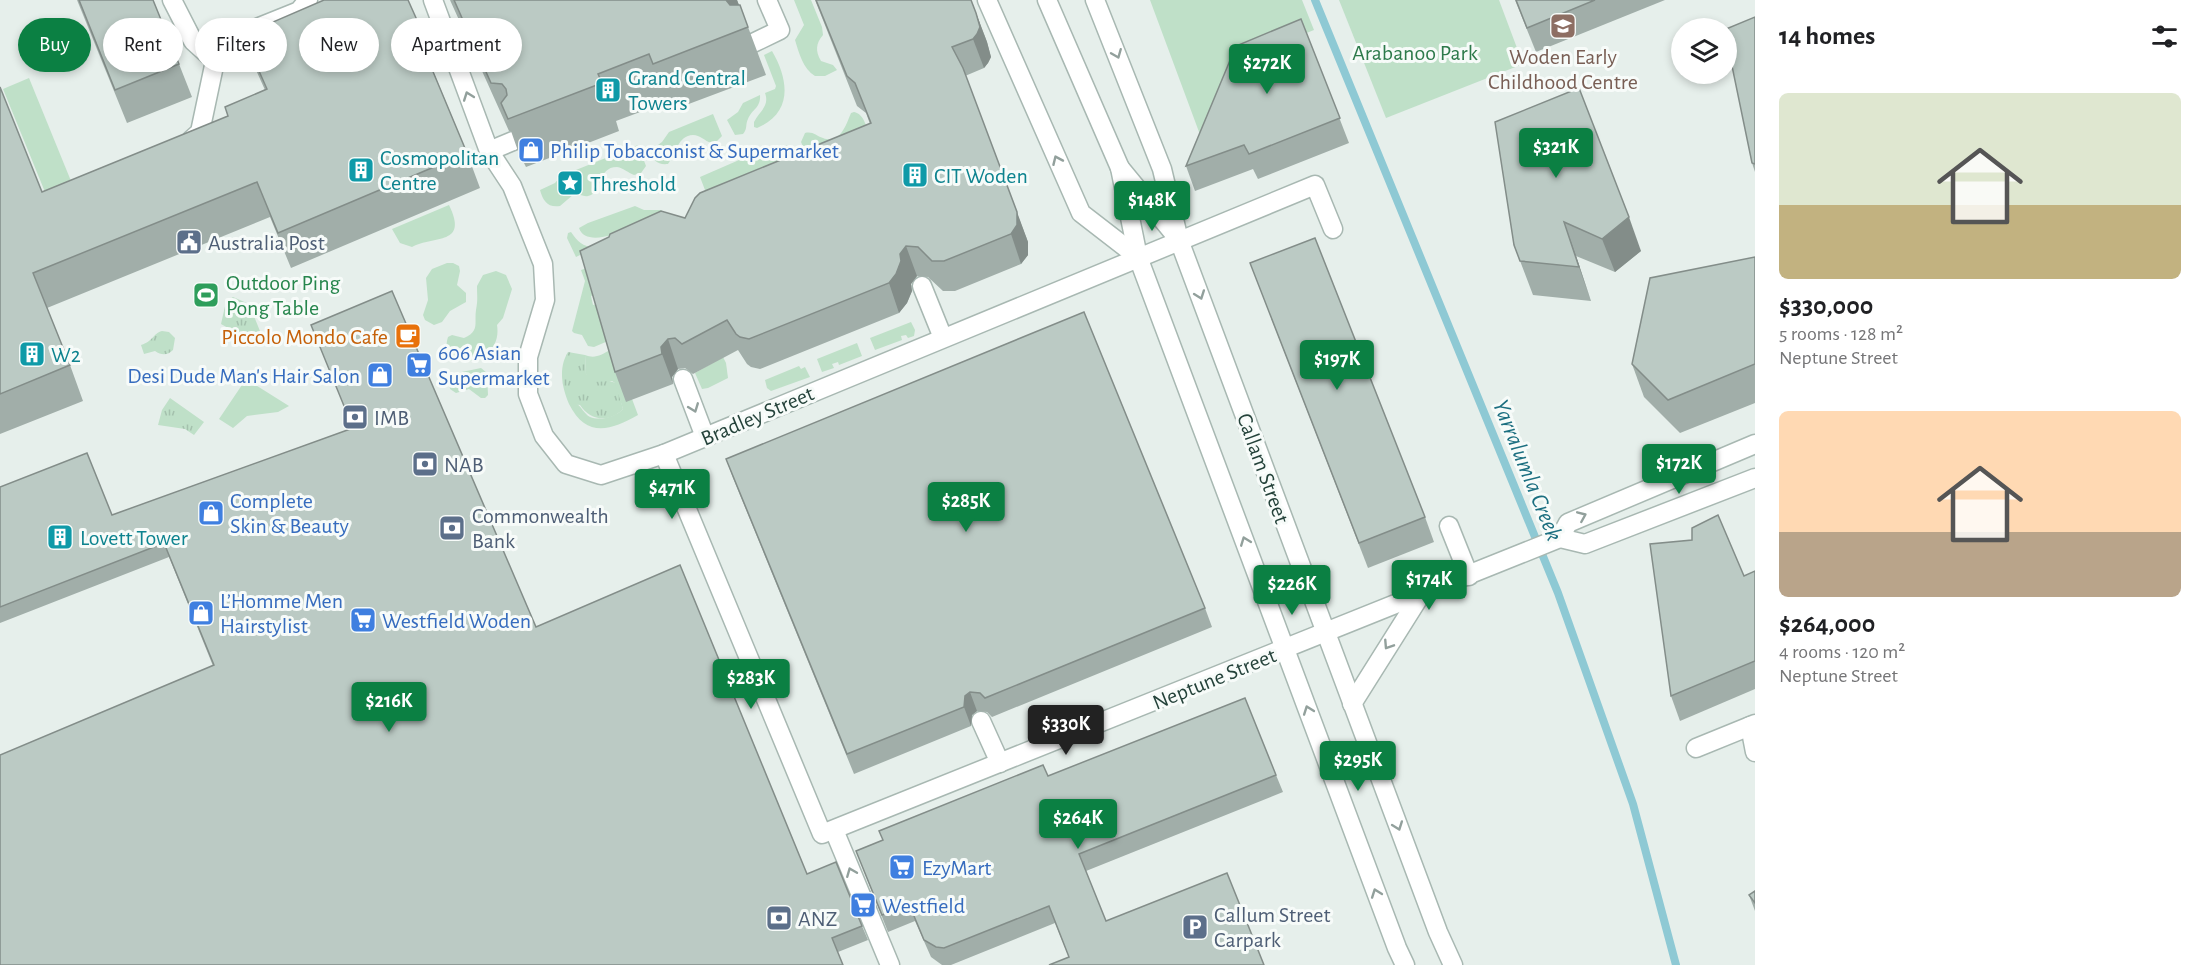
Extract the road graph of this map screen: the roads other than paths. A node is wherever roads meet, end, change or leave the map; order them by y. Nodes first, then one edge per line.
1 (172, 0) edge
2 (308, 0) edge
3 (433, 0) edge
4 (767, 0) edge
5 (987, 0) edge
6 (1047, 0) edge
7 (1095, 0) edge
8 (281, 18) edge
9 (195, 43) edge
10 (753, 43) dead end
11 (213, 72) edge
12 (190, 140) edge
13 (513, 141) edge
14 (489, 151) junction
15 (1120, 168) junction
16 (1333, 229) dead end
17 (1179, 240) junction
18 (1138, 257) junction
19 (922, 286) dead end
20 (944, 338) junction
21 (683, 379) dead end
22 (705, 436) junction
23 (1755, 444) edge
24 (664, 454) junction
25 (1755, 478) edge
26 (1449, 526) dead end
27 (1560, 538) junction
28 (1468, 576) junction
29 (1420, 596) junction
30 (1326, 633) junction
31 (1286, 649) junction
32 (1352, 704) junction
33 (981, 722) dead end
34 (1753, 725) edge
35 (1696, 748) dead end
36 (1755, 752) edge
37 (1000, 764) junction
38 (834, 830) junction
39 (890, 965) edge
40 (1405, 965) edge
41 (1453, 965) edge

1 - 9 street
2 - 8 street
14 -> 3 street, Bradley Street
4 - 10 street
18 -> 5 street
6 - 15 street
7 -> 17 street
11 - 12 street
13 - 14 street
14 - 24 street, Bradley Street
15 - 17 street
15 - 18 street, Callam Street
16 - 17 street, Bradley Street
17 - 18 street, Bradley Street
17 -> 30 street, Callam Street
18 - 20 street, Bradley Street
31 -> 18 street, Callam Street
19 - 20 street
20 - 22 street, Bradley Street
21 -> 22 street
22 - 24 street, Bradley Street
27 -> 23 street
24 - 38 street
25 - 27 street
26 - 28 street
27 - 28 street, Neptune Street
28 - 29 street, Neptune Street
29 - 30 street, Neptune Street
29 -> 32 street
30 - 31 street, Neptune Street
30 - 32 street, Callam Street
31 - 37 street, Neptune Street
40 -> 31 street, Callam Street
32 -> 41 street, Callam Street
33 - 37 street
34 - 35 street
34 - 36 street
37 - 38 street, Neptune Street
39 -> 38 street

